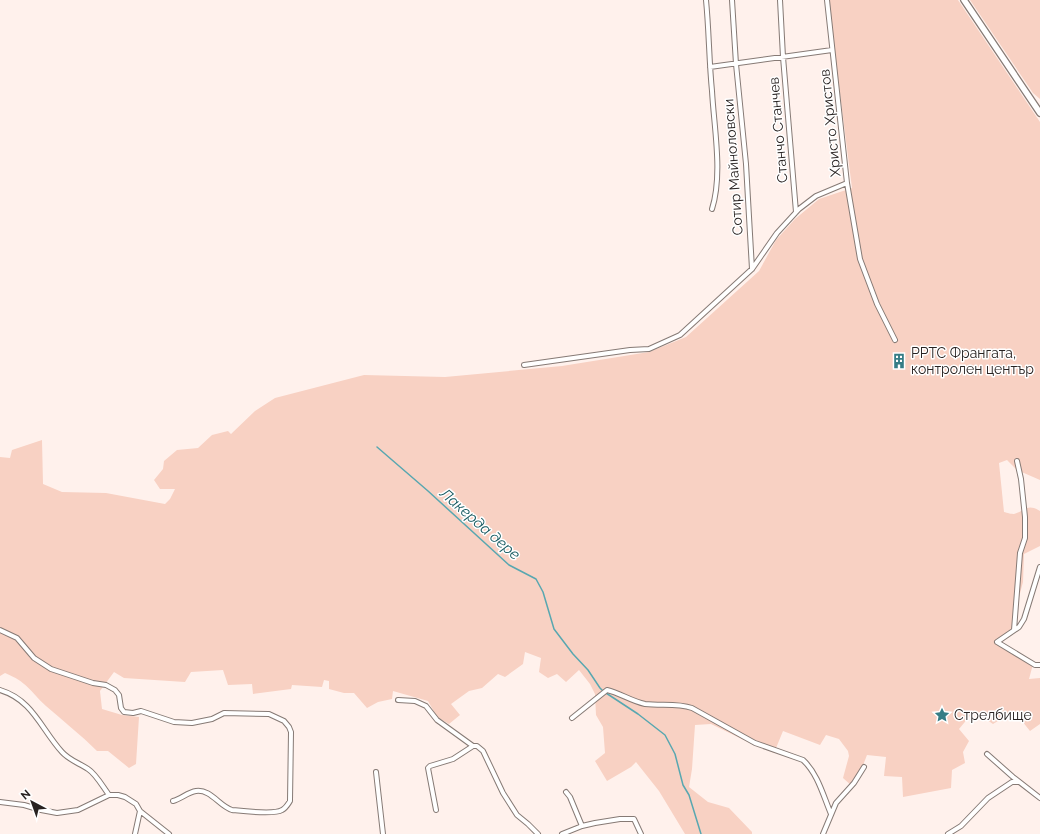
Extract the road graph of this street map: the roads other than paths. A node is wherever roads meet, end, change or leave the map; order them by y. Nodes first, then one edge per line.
1 (706, 0) edge
2 (732, 0) edge
3 (780, 0) edge
4 (827, 0) edge
5 (964, 0) edge
6 (832, 50) junction
7 (783, 57) junction
8 (736, 64) junction
9 (710, 67) junction
10 (1040, 113) edge
11 (847, 183) junction
12 (712, 209) dead end
13 (796, 212) junction
14 (752, 269) junction
15 (895, 340) dead end
16 (524, 365) dead end
17 (1017, 462) dead end
18 (1040, 568) edge
19 (0, 630) edge
20 (1014, 630) junction
21 (1040, 665) edge
22 (0, 690) edge
23 (398, 700) dead end
24 (572, 718) dead end
25 (473, 746) junction
26 (988, 754) dead end
27 (864, 767) dead end
28 (376, 772) dead end
29 (1019, 782) junction
30 (566, 792) dead end
31 (109, 795) junction
32 (1040, 798) edge
33 (173, 801) dead end
34 (0, 802) edge
35 (436, 810) dead end
36 (140, 811) junction
37 (831, 814) junction
38 (582, 826) junction
39 (135, 834) edge
40 (169, 834) edge
41 (383, 834) edge
42 (538, 834) edge
43 (562, 834) edge
44 (641, 834) edge
45 (823, 834) edge
46 (948, 834) edge

1 - 9 street
2 - 8 street, Сотир Майноловски
3 - 7 street, Станчо Станчев
4 - 6 street, Христо Христов
5 - 10 street
6 - 7 street
6 - 11 street, Христо Христов
7 - 8 street
7 - 13 street, Станчо Станчев
8 - 9 street
8 - 14 street, Сотир Майноловски
9 - 12 street
11 - 13 street, Христо Христов
11 - 15 street
13 - 14 street, Христо Христов
14 - 16 street, Христо Христов
17 - 20 street
18 - 20 street
19 - 33 street
20 - 21 street
22 - 31 street
23 - 25 street
24 - 37 street
25 - 35 street
25 - 42 street
26 - 29 street
27 - 37 street
28 - 41 street
29 - 32 street
29 - 46 street
30 - 38 street
31 - 34 street
31 - 36 street
36 - 39 street
36 - 40 street
37 - 45 street
38 - 43 street
38 - 44 street

